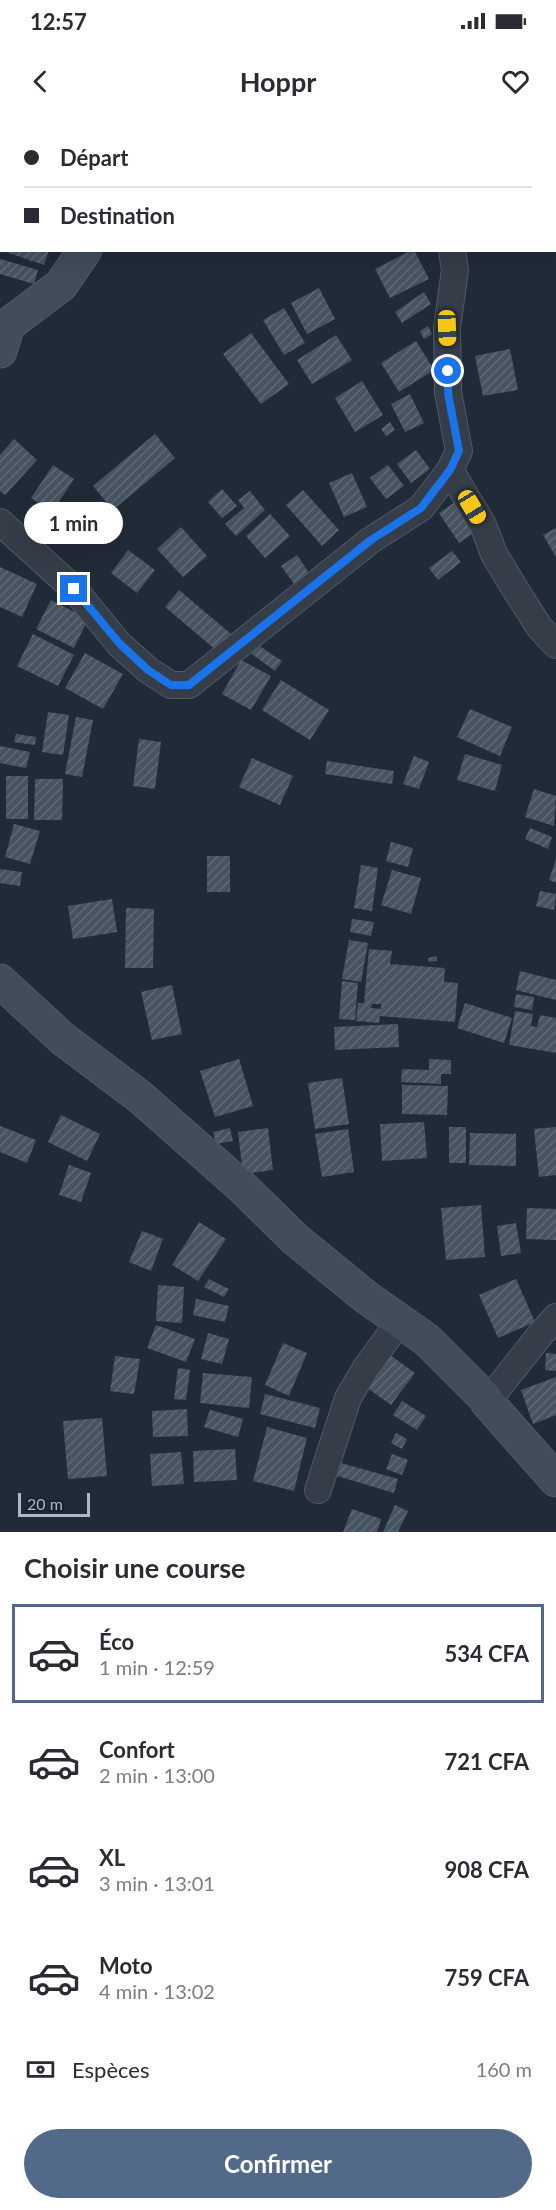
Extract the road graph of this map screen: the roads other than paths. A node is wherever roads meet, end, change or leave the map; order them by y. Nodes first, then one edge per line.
1 (84, 252) edge
2 (453, 252) edge
3 (3, 334) edge
4 (450, 470) junction
5 (0, 522) edge
6 (556, 645) edge
7 (0, 981) edge
8 (556, 1317) edge
9 (400, 1320) junction
10 (487, 1402) junction
11 (556, 1480) edge
12 (318, 1490) dead end

1 - 3 street
2 - 4 street
4 - 5 street
4 - 6 street
7 - 9 street
8 - 10 street
9 - 10 street
9 - 12 street
10 - 11 street

